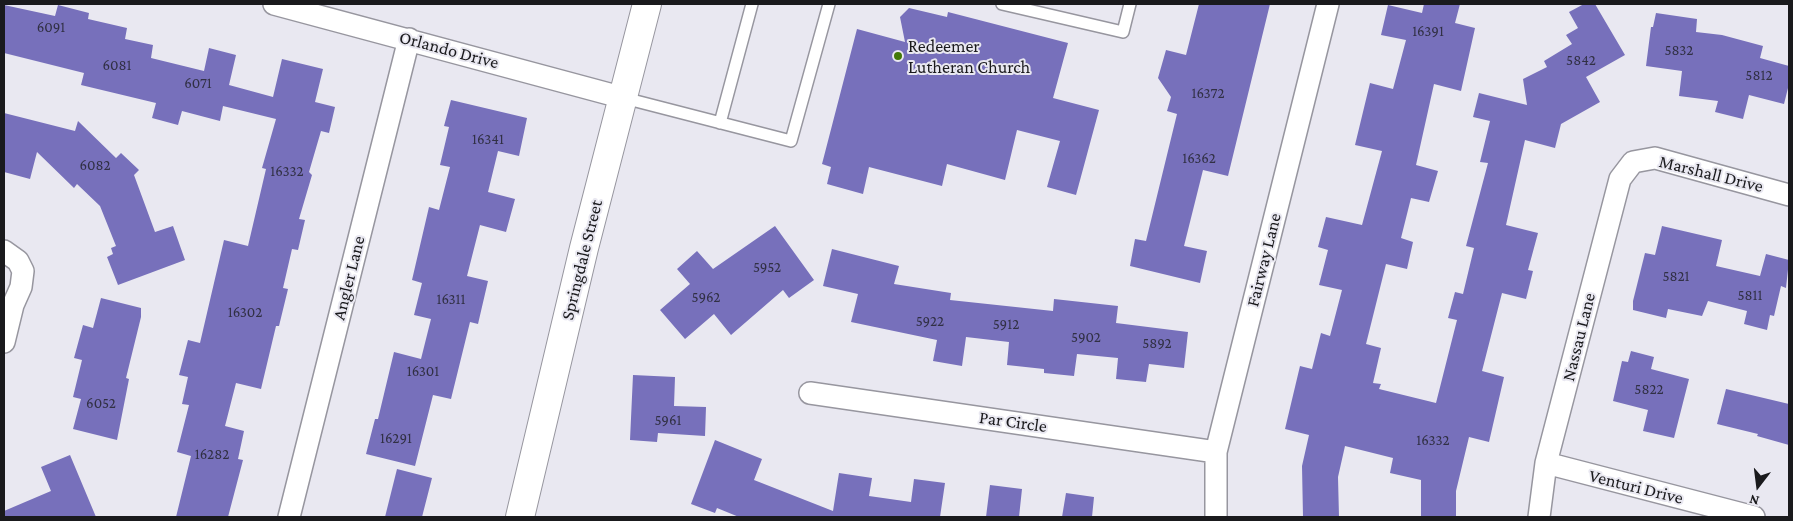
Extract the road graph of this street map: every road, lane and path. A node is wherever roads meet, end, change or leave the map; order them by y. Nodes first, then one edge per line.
1 (274, 4) edge
2 (647, 4) edge
3 (752, 4) edge
4 (829, 4) edge
5 (1002, 4) edge
6 (1130, 4) edge
7 (1328, 4) edge
8 (409, 39) junction
9 (624, 98) junction
10 (720, 123) junction
11 (1633, 162) joint
12 (1789, 195) edge
13 (4, 252) edge
14 (4, 342) edge
15 (810, 393) dead end
16 (1216, 452) junction
17 (1546, 464) junction
18 (289, 517) edge
19 (520, 517) edge
20 (1216, 517) edge
21 (1539, 517) edge
22 (1754, 517) edge

1 - 8 street, Orlando Drive
2 - 9 main road, Springdale Street
3 - 10 lane
4 - 10 lane
5 - 6 lane
7 - 16 street, Fairway Lane
8 - 9 street, Orlando Drive
8 - 18 street, Angler Lane
9 - 10 lane
9 - 19 main road, Springdale Street
11 - 12 street, Marshall Drive
11 - 17 street, Nassau Lane
13 - 14 street
15 - 16 street, Par Circle
16 - 20 street, Fairway Lane
17 - 21 street, Nassau Lane
17 - 22 street, Venturi Drive

